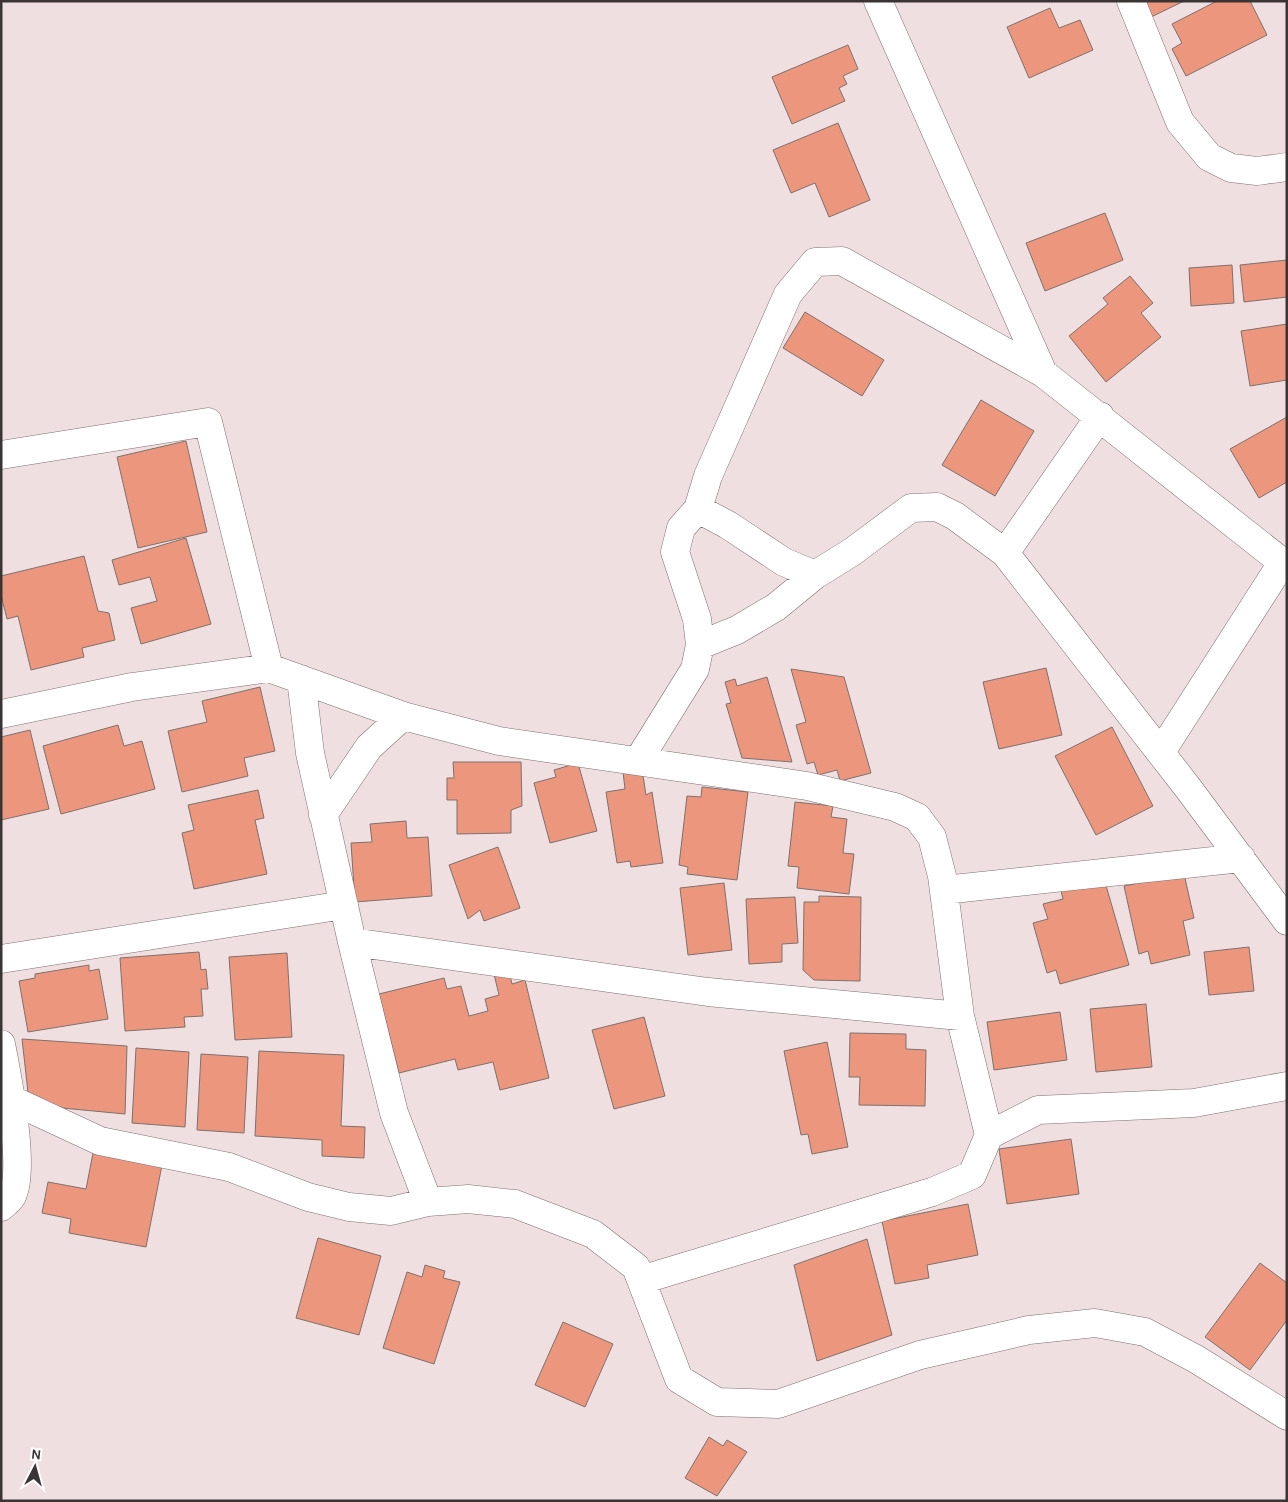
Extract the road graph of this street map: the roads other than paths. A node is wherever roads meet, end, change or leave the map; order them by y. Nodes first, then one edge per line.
1 (878, 1) edge
2 (1131, 1) edge
3 (1287, 167) edge
4 (1043, 373) junction
5 (1100, 416) junction
6 (1, 455) edge
7 (698, 509) junction
8 (1005, 553) junction
9 (1284, 564) edge
10 (815, 575) junction
11 (700, 645) junction
12 (269, 668) junction
13 (301, 679) junction
14 (1, 714) edge
15 (403, 716) junction
16 (1161, 752) junction
17 (638, 761) junction
18 (323, 815) junction
19 (1241, 858) junction
20 (944, 890) junction
21 (344, 905) junction
22 (1287, 921) edge
23 (352, 942) junction
24 (1, 959) edge
25 (960, 1016) junction
26 (1, 1044) edge
27 (1287, 1086) edge
28 (12, 1100) junction
29 (989, 1135) junction
30 (428, 1202) junction
31 (1, 1207) edge
32 (641, 1280) junction
33 (1287, 1416) edge

1 - 4 street
2 - 3 street
4 - 5 street
4 - 7 street
5 - 8 street
5 - 9 street
6 - 12 street
7 - 10 street
7 - 11 street
8 - 10 street
8 - 16 street
9 - 16 street
10 - 11 street
11 - 17 street
12 - 13 street
12 - 14 street
13 - 15 street
13 - 18 street
15 - 17 street
15 - 18 street
16 - 19 street
17 - 20 street
18 - 21 street
19 - 20 street
19 - 22 street
20 - 25 street
21 - 23 street
21 - 24 street
23 - 25 street
23 - 30 street
25 - 29 street
26 - 28 street
27 - 29 street
28 - 30 street
28 - 31 street
29 - 32 street
30 - 32 street
32 - 33 street

